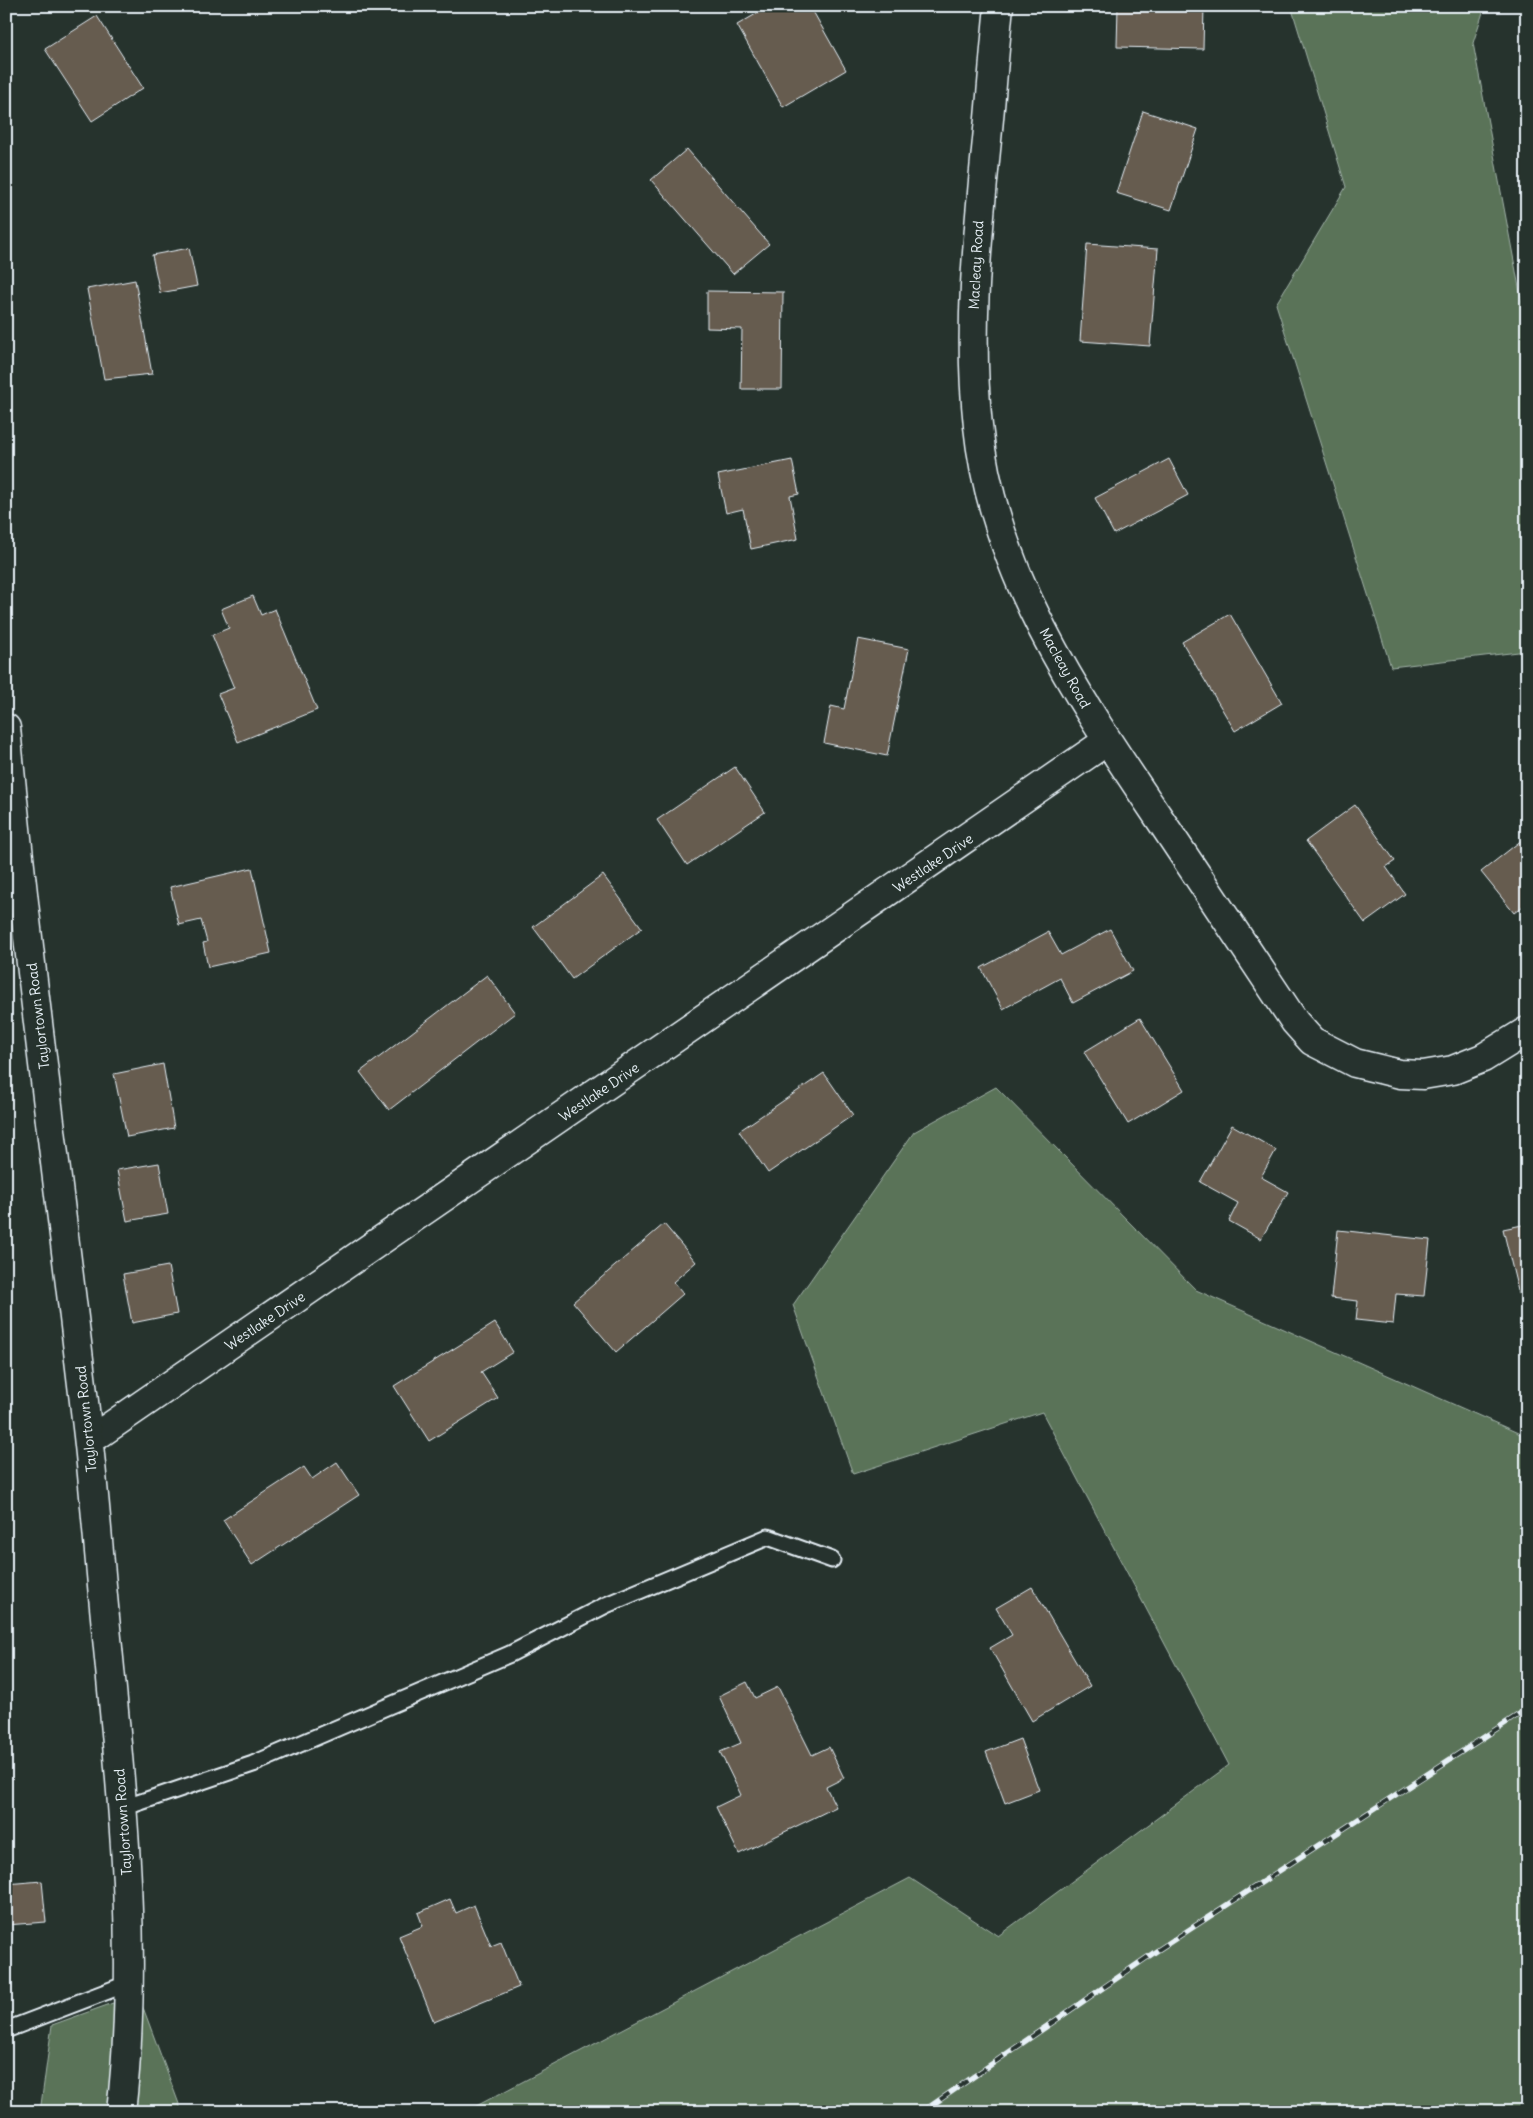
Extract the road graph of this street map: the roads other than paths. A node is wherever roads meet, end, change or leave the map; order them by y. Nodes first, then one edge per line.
1 (998, 6) edge
2 (6, 728) edge
3 (1107, 741) junction
4 (1527, 1031) edge
5 (89, 1441) junction
6 (832, 1560) dead end
7 (124, 1808) junction
8 (129, 1983) junction
9 (6, 2030) edge
10 (121, 2112) edge

1 - 3 street, Macleay Road
2 - 5 street, Taylortown Road
3 - 4 street, Macleay Road
3 - 5 street, Westlake Drive
5 - 7 street, Taylortown Road
6 - 7 lane
7 - 8 street, Taylortown Road
8 - 9 lane
8 - 10 street, Taylortown Road

